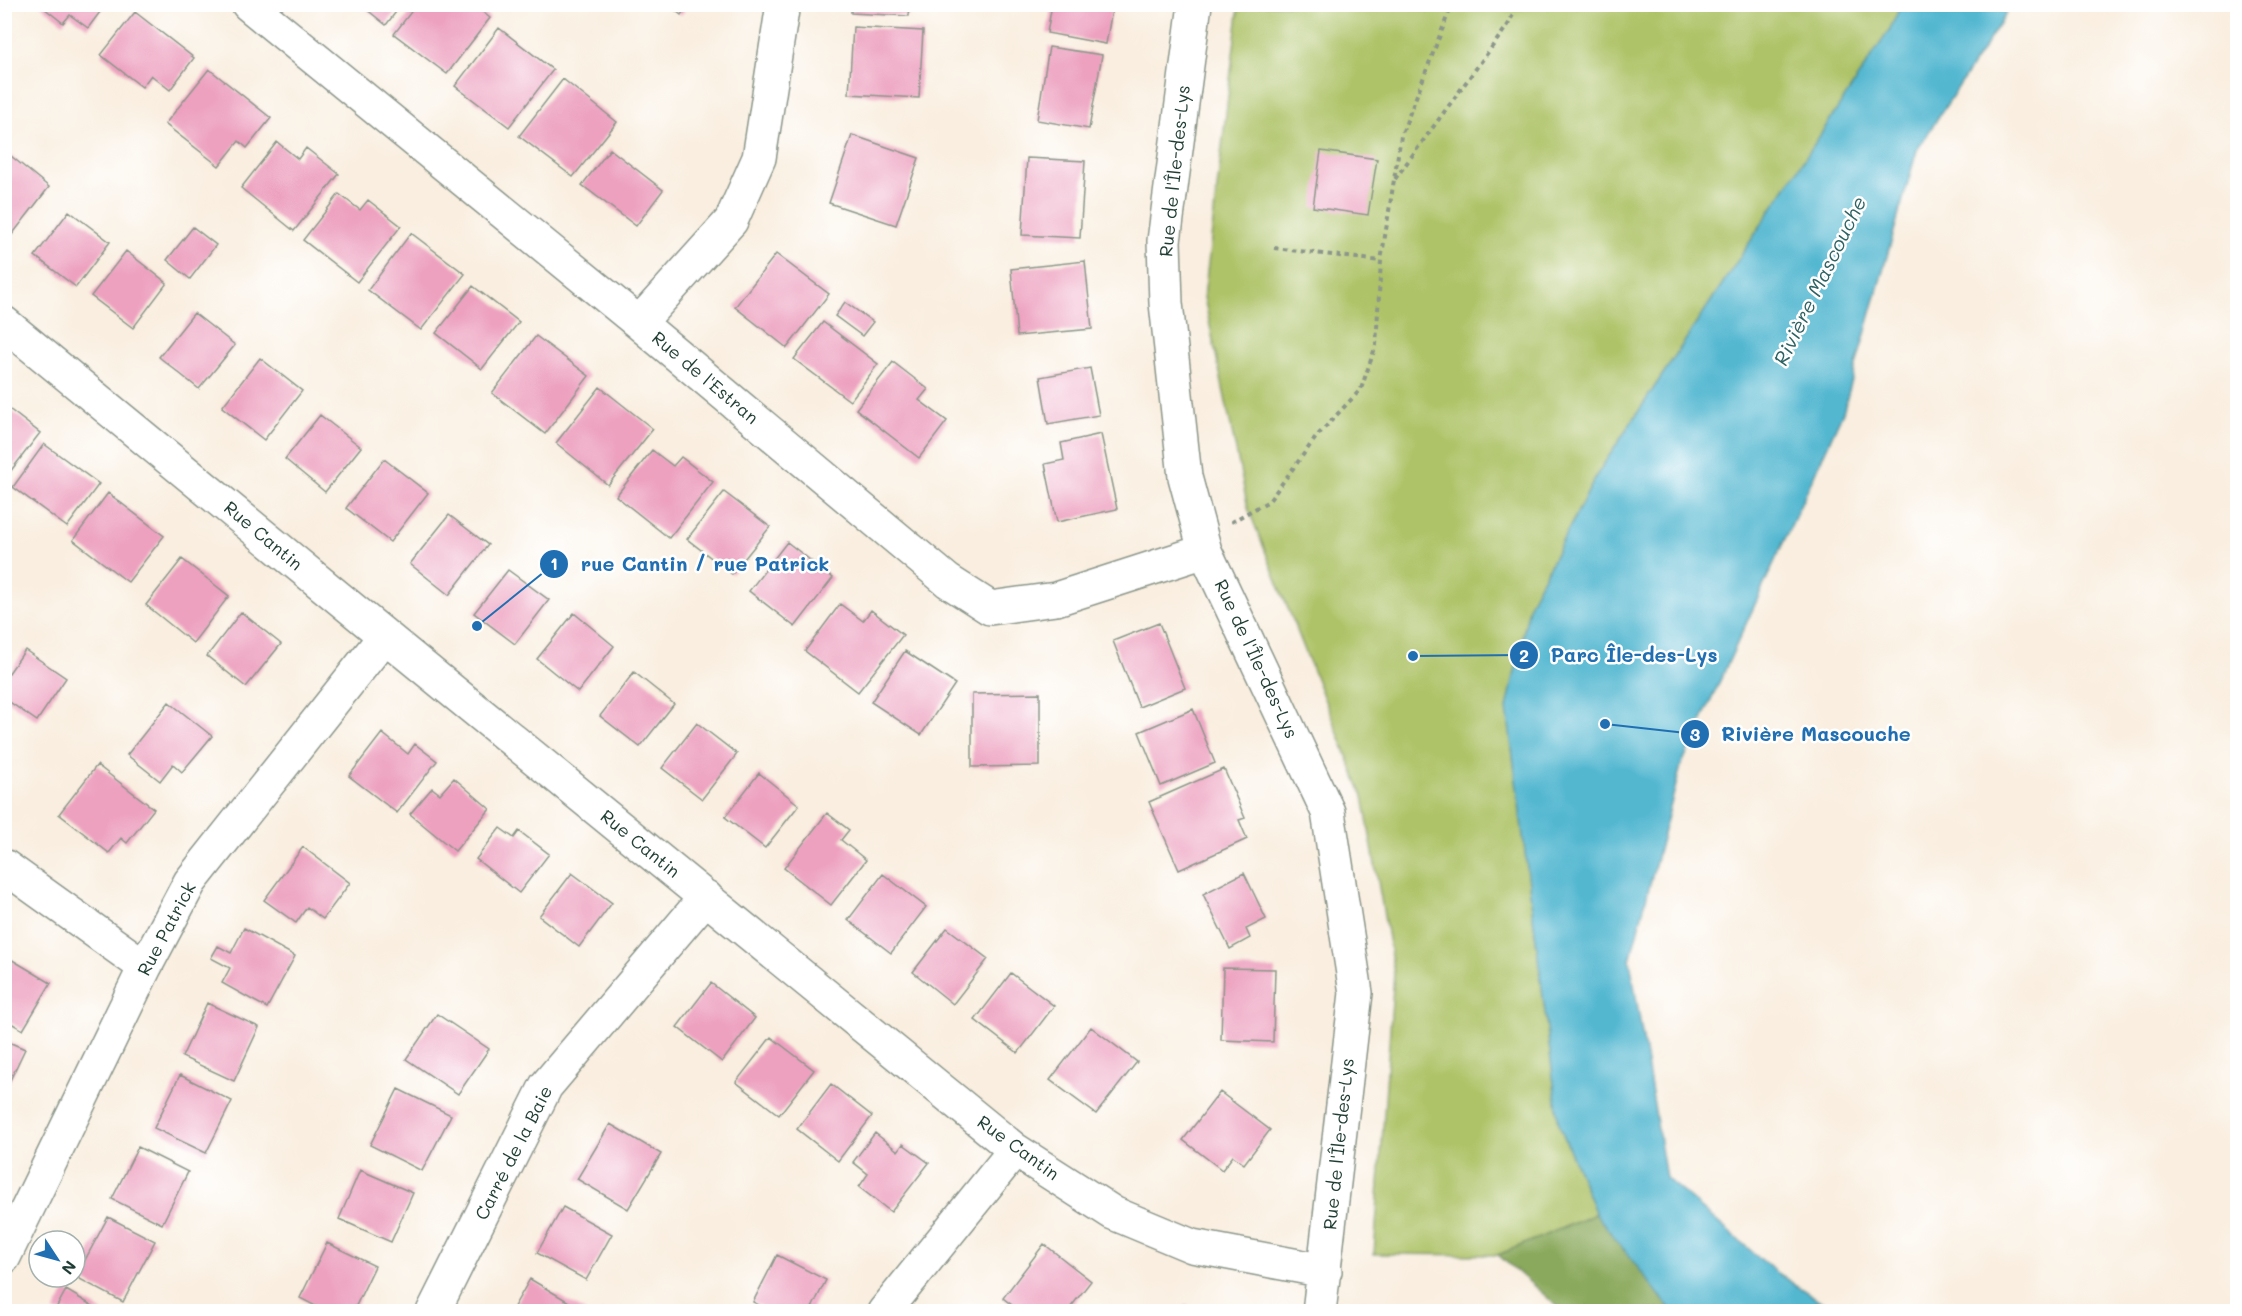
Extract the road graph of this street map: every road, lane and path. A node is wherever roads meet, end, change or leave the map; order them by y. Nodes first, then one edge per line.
1 (248, 4) edge
2 (783, 4) edge
3 (1195, 4) edge
4 (1452, 4) edge
5 (1518, 4) edge
6 (1569, 4) edge
7 (1578, 9) dead end
8 (1394, 180) junction
9 (1274, 248) dead end
10 (1382, 261) junction
11 (4, 323) edge
12 (639, 323) junction
13 (1204, 545) junction
14 (385, 636) junction
15 (4, 866) edge
16 (706, 897) junction
17 (146, 967) junction
18 (1014, 1150) junction
19 (4, 1257) edge
20 (1325, 1270) junction
21 (433, 1311) edge
22 (884, 1311) edge
23 (1319, 1311) edge

1 - 12 street, Rue de l'Estran
2 - 12 street
3 - 13 street, Rue de l'Île-des-Lys
4 - 8 path
5 - 8 path
6 - 7 path
8 - 10 path
9 - 10 path
10 - 13 path
11 - 14 street, Rue Cantin
12 - 13 street, Rue de l'Estran
13 - 20 street, Rue de l'Île-des-Lys
14 - 16 street, Rue Cantin
14 - 17 street, Rue Patrick
15 - 17 street
16 - 18 street, Rue Cantin
16 - 21 street, Carré de la Baie
17 - 19 street, Rue Patrick
18 - 20 street, Rue Cantin
18 - 22 street
20 - 23 street, Rue de l'Île-des-Lys

